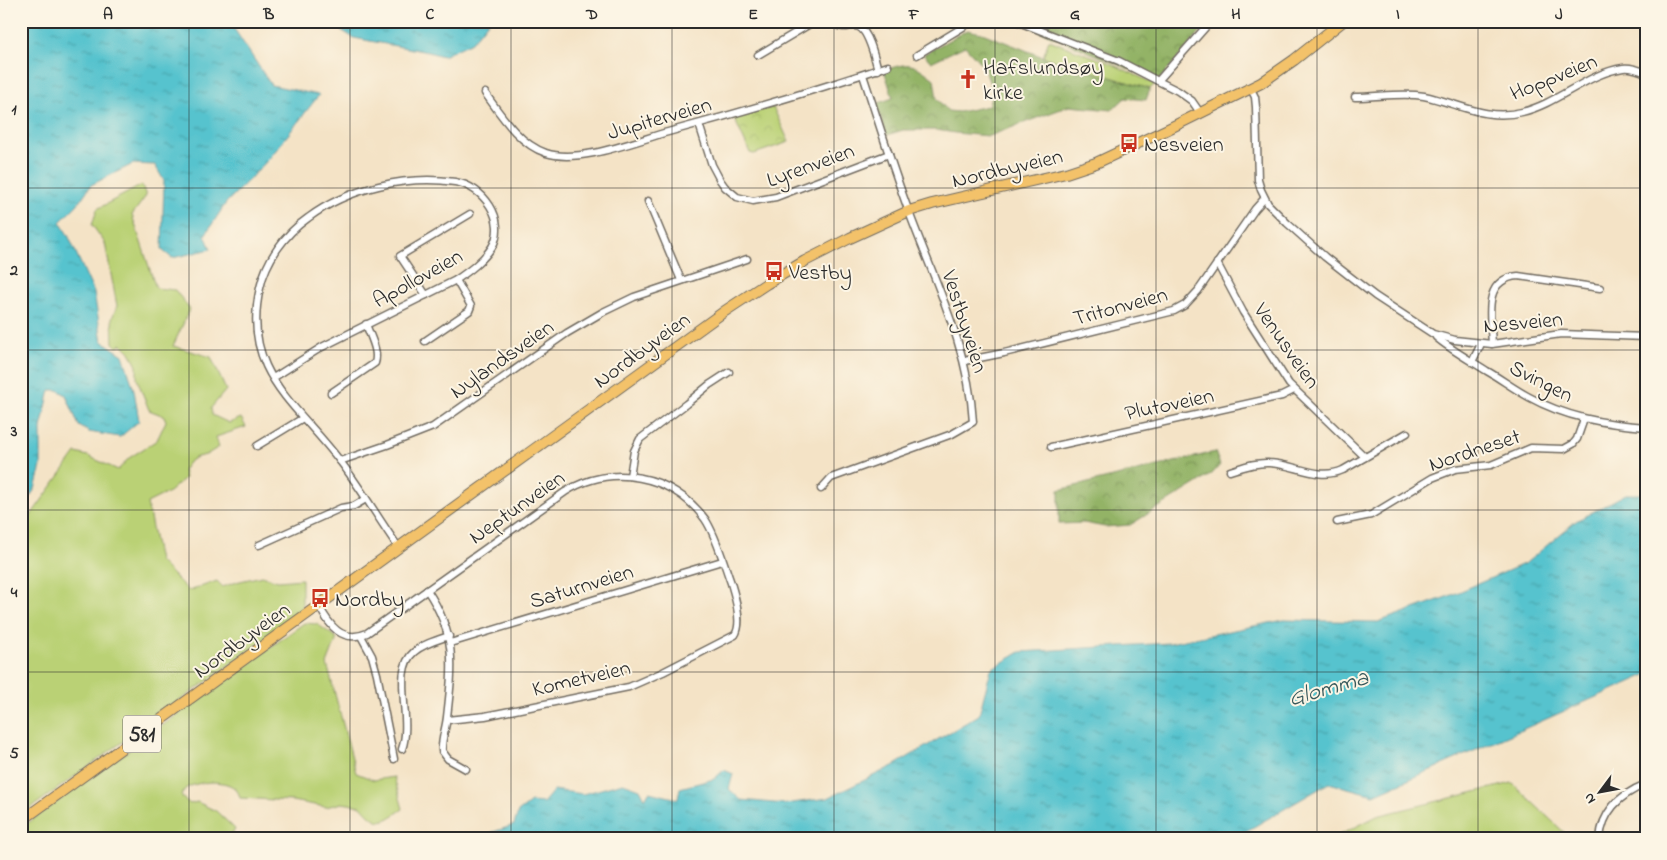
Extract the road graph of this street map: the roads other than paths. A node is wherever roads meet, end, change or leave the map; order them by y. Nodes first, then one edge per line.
1 (815, 21) edge
2 (828, 21) edge
3 (973, 21) edge
4 (1016, 21) edge
5 (1211, 21) edge
6 (1343, 21) edge
7 (758, 55) dead end
8 (917, 55) dead end
9 (888, 66) dead end
10 (878, 70) junction
11 (1646, 73) edge
12 (863, 74) junction
13 (1158, 81) junction
14 (1251, 89) junction
15 (485, 94) dead end
16 (1355, 97) dead end
17 (1201, 114) junction
18 (699, 124) junction
19 (889, 154) junction
20 (1264, 199) junction
21 (648, 201) dead end
22 (909, 211) junction
23 (470, 214) dead end
24 (747, 259) dead end
25 (1217, 263) junction
26 (456, 280) junction
27 (681, 280) junction
28 (1600, 288) dead end
29 (426, 295) junction
30 (366, 324) junction
31 (1433, 334) junction
32 (1646, 337) edge
33 (425, 341) dead end
34 (1481, 344) junction
35 (1492, 344) junction
36 (964, 361) junction
37 (1472, 362) junction
38 (729, 372) dead end
39 (273, 378) junction
40 (1294, 390) junction
41 (331, 393) dead end
42 (303, 418) junction
43 (1584, 419) junction
44 (1646, 427) edge
45 (1407, 433) dead end
46 (257, 446) dead end
47 (1051, 447) dead end
48 (1365, 457) junction
49 (340, 461) junction
50 (1230, 471) dead end
51 (630, 476) junction
52 (821, 489) dead end
53 (366, 499) junction
54 (1337, 522) dead end
55 (259, 545) dead end
56 (399, 548) junction
57 (722, 561) junction
58 (427, 590) junction
59 (319, 606) junction
60 (739, 628) joint
61 (361, 636) junction
62 (450, 639) junction
63 (447, 720) junction
64 (402, 749) dead end
65 (394, 760) dead end
66 (466, 769) dead end
67 (1646, 784) edge
68 (21, 821) edge
69 (1600, 839) edge

1 - 7 street
2 - 10 street
3 - 8 street
4 - 13 street
5 - 13 street
6 - 14 main road, Nordbyveien / 581
9 - 10 street, Jupiterveien
10 - 12 street, Jupiterveien
11 - 16 street, Hoppveien
12 - 18 street, Jupiterveien
12 - 19 street, Vestbyveien
13 - 17 street
14 - 17 main road, Nordbyveien / 581
14 - 20 street, Nesveien
15 - 18 street, Jupiterveien
17 - 22 main road, Nordbyveien / 581
18 - 19 street, Lyrenveien
19 - 22 street, Vestbyveien
20 - 25 street, Tritonveien
20 - 31 street, Nesveien
21 - 27 street
22 - 36 street, Vestbyveien
22 - 56 main road, Nordbyveien / 581
23 - 29 street
24 - 27 street, Nylandsveien
25 - 36 street, Tritonveien
25 - 40 street, Venusveien
26 - 29 street, Apolloveien
26 - 33 street
26 - 39 street, Apolloveien
27 - 49 street, Nylandsveien
28 - 35 street
29 - 30 street, Apolloveien
30 - 39 street, Apolloveien
30 - 41 street
31 - 34 street, Nesveien
31 - 37 street, Svingen
32 - 35 street, Nesveien
34 - 35 street, Nesveien
34 - 37 street
36 - 52 street, Vestbyveien
37 - 43 street, Svingen
38 - 51 street
39 - 42 street, Apolloveien
40 - 47 street, Plutoveien
40 - 48 street, Venusveien
42 - 46 street
42 - 49 street, Apolloveien
43 - 44 street, Svingen
43 - 54 street, Nordneset
45 - 48 street
48 - 50 street
49 - 53 street, Apolloveien
51 - 57 street, Neptunveien
51 - 58 street, Neptunveien
53 - 55 street
53 - 56 street, Apolloveien
56 - 59 main road, Nordbyveien / 581
57 - 60 street, Neptunveien
57 - 62 street, Saturnveien
58 - 61 street, Neptunveien
58 - 62 street
59 - 61 street
59 - 68 main road, Nordbyveien / 581
60 - 63 street, Kometveien
61 - 65 street
62 - 63 street
62 - 64 street, Saturnveien
63 - 66 street
67 - 69 street

